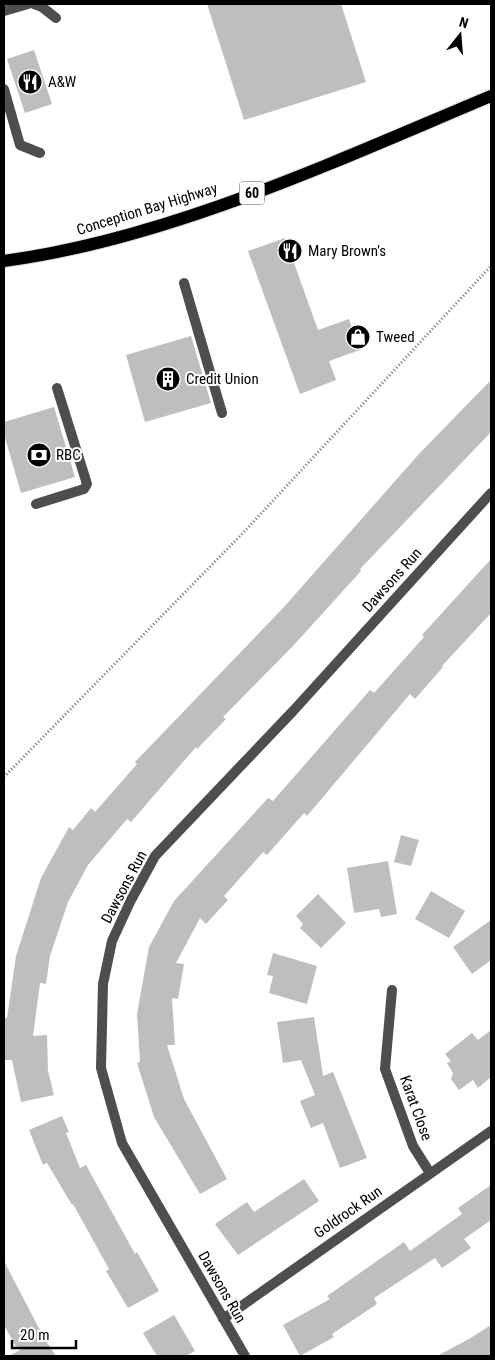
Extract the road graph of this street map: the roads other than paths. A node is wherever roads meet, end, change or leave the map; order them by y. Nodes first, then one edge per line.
1 (28, 4) edge
2 (34, 4) edge
3 (4, 11) edge
4 (56, 18) dead end
5 (4, 89) edge
6 (491, 96) edge
7 (40, 153) dead end
8 (4, 261) edge
9 (184, 283) dead end
10 (57, 388) dead end
11 (222, 413) dead end
12 (491, 493) edge
13 (36, 504) dead end
14 (392, 990) dead end
15 (491, 1131) edge
16 (430, 1173) junction
17 (223, 1319) junction
18 (245, 1356) edge

1 - 3 street
2 - 4 street
5 - 7 street
6 - 8 main road, Conception Bay Highway / 60
9 - 11 street
10 - 13 street
12 - 17 street, Dawsons Run
14 - 16 street, Karat Close
15 - 16 street, Goldrock Run
16 - 17 street, Goldrock Run
17 - 18 street, Dawsons Run

